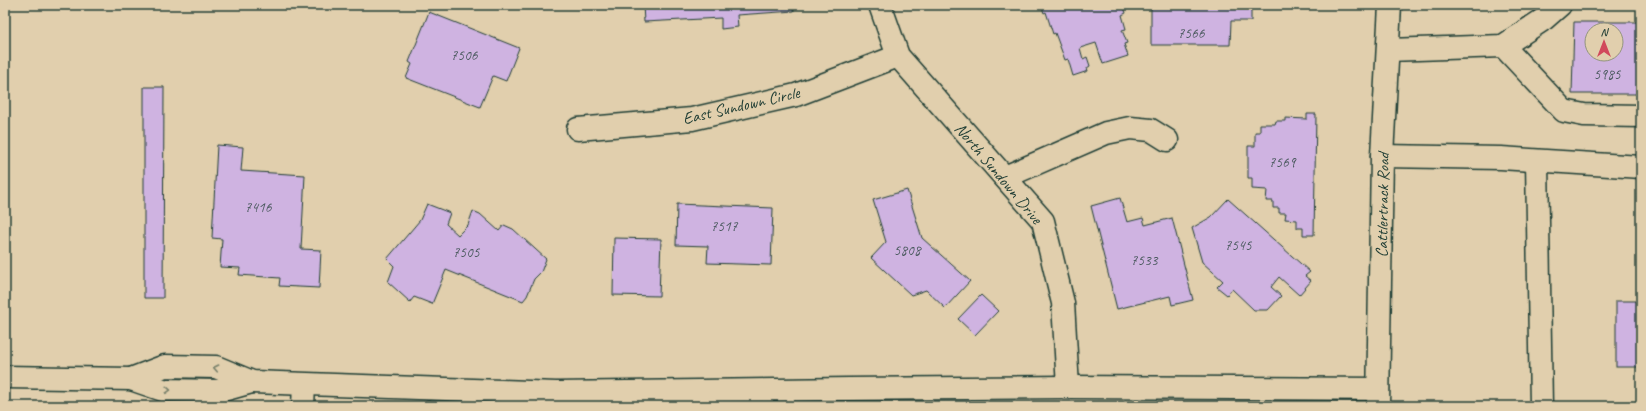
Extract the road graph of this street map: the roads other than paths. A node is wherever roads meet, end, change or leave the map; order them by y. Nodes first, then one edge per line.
1 (880, 5) edge
2 (1390, 5) edge
3 (1560, 5) edge
4 (1502, 46) junction
5 (1389, 50) junction
6 (898, 56) junction
7 (1641, 116) edge
8 (578, 129) dead end
9 (1167, 140) dead end
10 (1382, 156) junction
11 (1538, 161) junction
12 (1641, 167) edge
13 (1005, 177) junction
14 (5, 377) edge
15 (304, 385) junction
16 (1068, 387) junction
17 (849, 397) edge
18 (887, 398) edge
19 (1378, 398) edge
20 (697, 399) edge
21 (303, 406) edge
22 (1541, 406) edge

1 - 6 street, North Sundown Drive
2 - 5 street, Cattlertrack Road
3 - 4 street
4 - 5 street
4 - 7 street
5 - 10 street, Cattlertrack Road
6 - 8 street, East Sundown Circle
6 - 13 street, North Sundown Drive
9 - 13 street
10 - 11 street
10 - 19 street, Cattlertrack Road
11 - 12 street
11 - 22 street
13 - 16 street, North Sundown Drive
14 - 15 street
15 - 20 street
15 - 21 street
16 - 18 street
16 - 19 street
17 - 18 street
17 - 20 street

